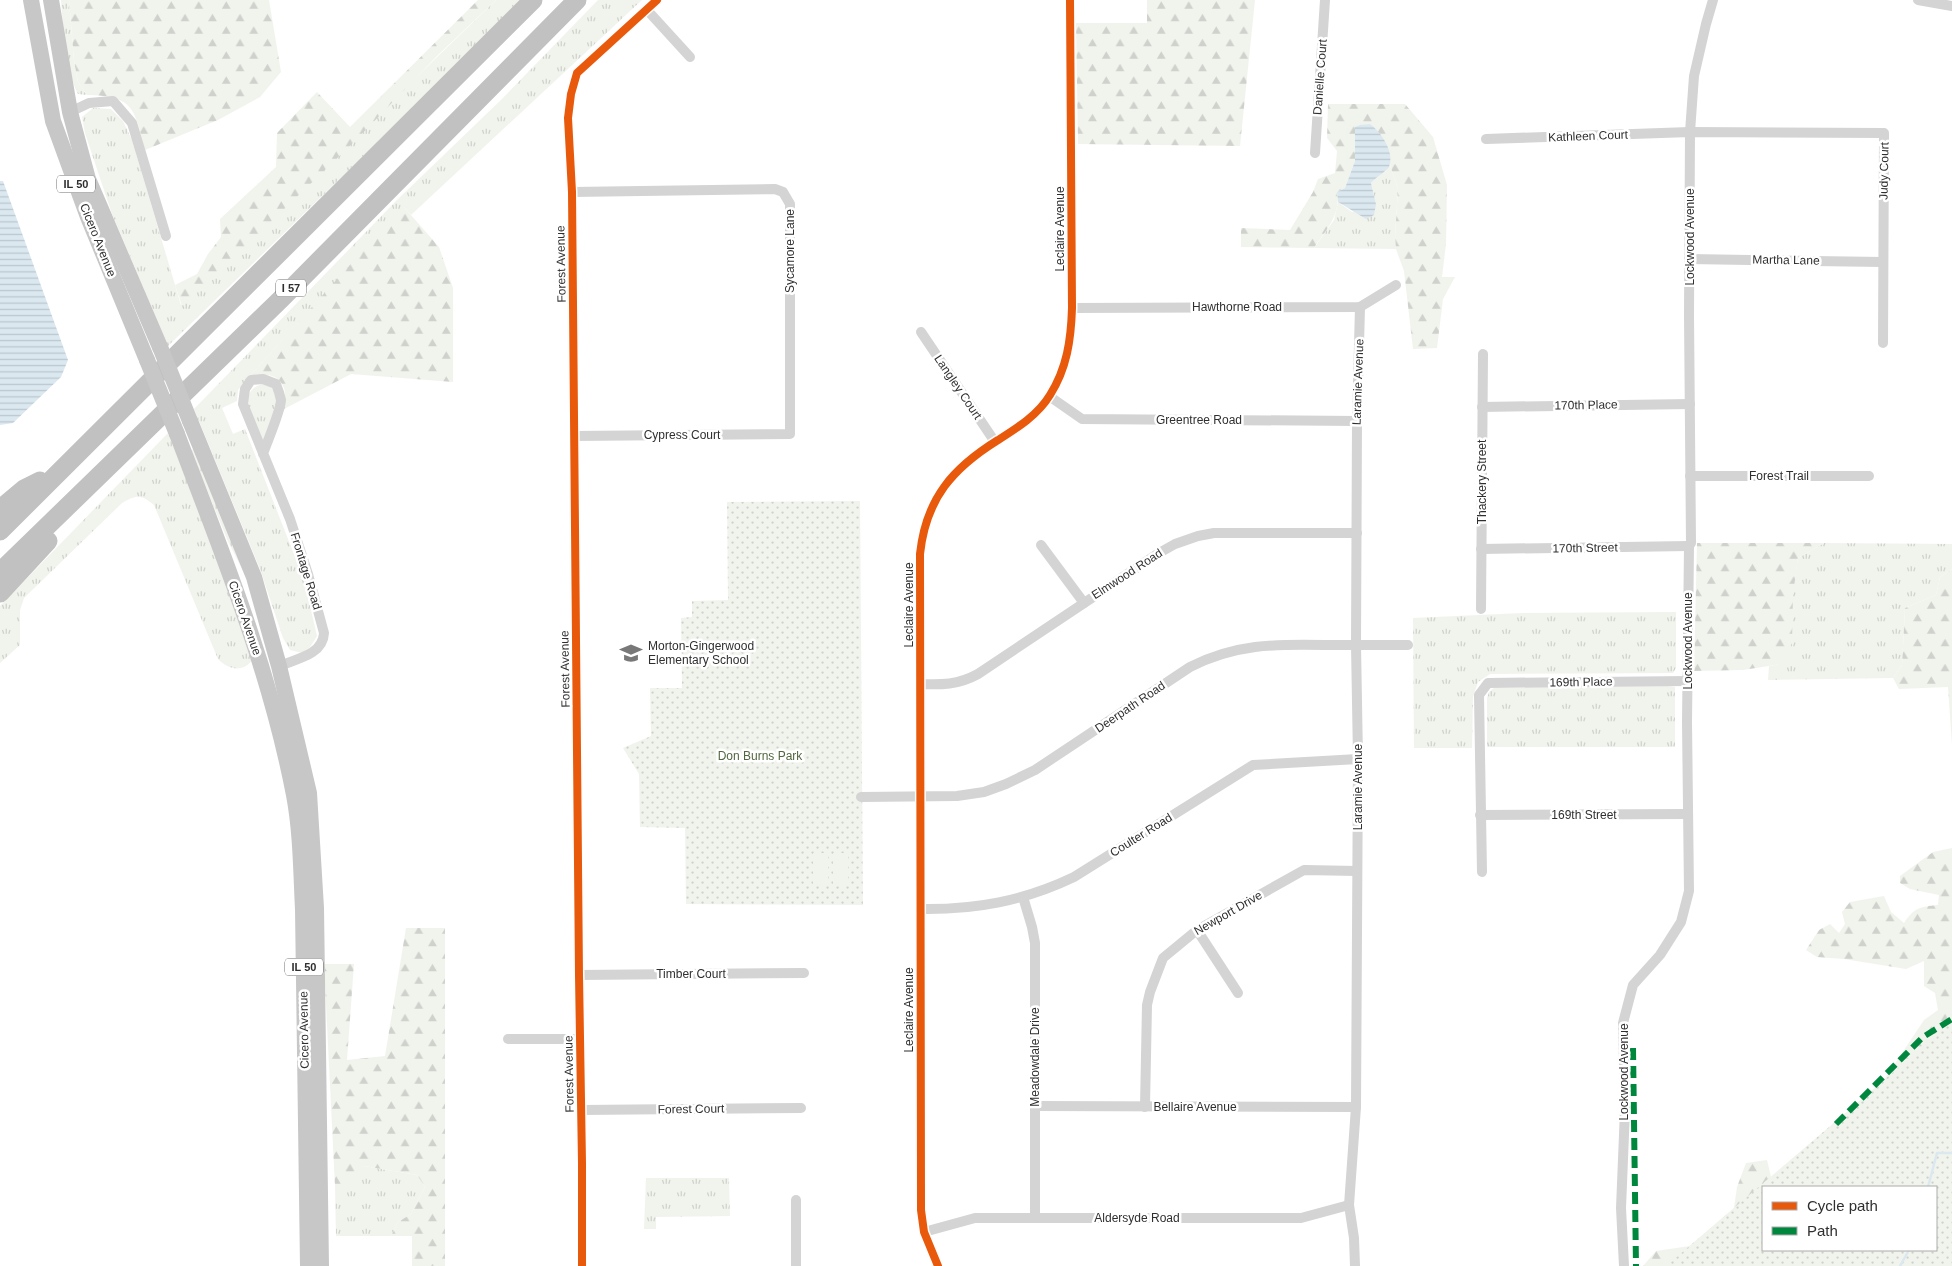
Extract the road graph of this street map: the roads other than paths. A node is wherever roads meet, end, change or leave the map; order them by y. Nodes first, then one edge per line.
1 (31, 0) edge
2 (51, 0) edge
3 (533, 0) edge
4 (576, 0) edge
5 (657, 0) edge
6 (1070, 0) edge
7 (1325, 0) edge
8 (1713, 0) edge
9 (1918, 0) edge
10 (1952, 6) edge
11 (648, 11) junction
12 (690, 57) dead end
13 (70, 112) junction
14 (1690, 132) junction
15 (1486, 139) dead end
16 (1315, 153) dead end
17 (572, 192) junction
18 (166, 236) dead end
19 (1690, 259) junction
20 (1882, 262) junction
21 (1396, 285) dead end
22 (1360, 307) junction
23 (1072, 308) junction
24 (921, 332) dead end
25 (1883, 343) dead end
26 (1483, 354) dead end
27 (1049, 396) junction
28 (1690, 404) junction
29 (1482, 407) junction
30 (155, 421) junction
31 (1357, 421) junction
32 (790, 434) joint
33 (574, 436) junction
34 (995, 442) junction
35 (263, 454) junction
36 (60, 469) junction
37 (1690, 476) junction
38 (1869, 476) dead end
39 (0, 509) edge
40 (0, 531) edge
41 (1357, 533) junction
42 (1041, 545) dead end
43 (1689, 546) junction
44 (1481, 549) junction
45 (0, 572) edge
46 (0, 593) edge
47 (1084, 603) junction
48 (1481, 609) dead end
49 (1356, 645) junction
50 (1408, 645) dead end
51 (279, 666) junction
52 (263, 672) junction
53 (1688, 681) junction
54 (920, 684) junction
55 (1358, 759) junction
56 (861, 797) dead end
57 (920, 797) junction
58 (1687, 814) junction
59 (1480, 815) junction
60 (1357, 871) junction
61 (1482, 872) dead end
62 (1023, 897) junction
63 (920, 909) junction
64 (1197, 930) junction
65 (804, 974) dead end
66 (579, 975) junction
67 (1238, 993) dead end
68 (508, 1039) dead end
69 (580, 1039) junction
70 (1035, 1106) junction
71 (1145, 1107) junction
72 (1356, 1107) junction
73 (801, 1108) dead end
74 (581, 1110) junction
75 (796, 1200) dead end
76 (1349, 1205) junction
77 (1035, 1218) junction
78 (924, 1232) junction
79 (308, 1246) junction
80 (303, 1266) edge
81 (308, 1266) edge
82 (321, 1266) edge
83 (582, 1266) edge
84 (796, 1266) edge
85 (938, 1266) edge
86 (1354, 1266) edge
87 (1624, 1266) edge

1 - 52 main road, Cicero Avenue / IL 50, bridge
2 - 13 main road, Cicero Avenue / IL 50
3 - 36 highway, I 57
4 - 30 highway, I 57
5 - 11 street
6 - 23 street, Leclaire Avenue
7 - 16 street, Danielle Court
8 - 14 street, Lockwood Avenue
9 - 10 street
11 - 12 street
11 - 17 street, Forest Avenue
13 - 18 street
13 - 51 main road, Cicero Avenue / IL 50, bridge
14 - 15 street, Kathleen Court
14 - 19 street, Lockwood Avenue
14 - 20 street, Judy Court
17 - 32 street, Sycamore Lane
17 - 33 street, Forest Avenue
19 - 20 street, Martha Lane
19 - 28 street, Lockwood Avenue
20 - 25 street, Judy Court
21 - 22 street
22 - 23 street, Hawthorne Road
22 - 31 street, Laramie Avenue
23 - 27 street, Leclaire Avenue
24 - 34 street, Langley Court
26 - 29 street, Thackery Street
27 - 31 street, Greentree Road
27 - 34 street, Leclaire Avenue
28 - 29 street, 170th Place
28 - 37 street, Lockwood Avenue
29 - 44 street, Thackery Street
30 - 45 highway, I 57
30 - 46 highway
31 - 41 street, Laramie Avenue
32 - 33 street, Cypress Court
33 - 66 street, Forest Avenue
34 - 54 street, Leclaire Avenue
35 - 35 street, Frontage Road
35 - 51 street, Frontage Road
36 - 39 highway
36 - 40 highway, I 57
37 - 38 street, Forest Trail
37 - 43 street, Lockwood Avenue
41 - 47 street, Elmwood Road
41 - 49 street, Laramie Avenue
42 - 47 street
43 - 44 street, 170th Street
43 - 53 street, Lockwood Avenue
44 - 48 street, Thackery Street
47 - 54 street, Elmwood Road
49 - 50 street, Deerpath Road
49 - 55 street, Laramie Avenue
49 - 57 street, Deerpath Road
51 - 52 main road
51 - 82 main road, Cicero Avenue / IL 50
52 - 79 main road, Cicero Avenue / IL 50
53 - 58 street, Lockwood Avenue
53 - 59 street, 169th Place
54 - 57 street, Leclaire Avenue
55 - 60 street, Laramie Avenue
55 - 62 street, Coulter Road
56 - 57 street, Deerpath Road
57 - 63 street, Leclaire Avenue
58 - 59 street, 169th Street
58 - 87 street, Lockwood Avenue
59 - 61 street
60 - 64 street, Newport Drive
60 - 72 street, Laramie Avenue
62 - 63 street, Coulter Road
62 - 70 street, Meadowdale Drive
63 - 78 street, Leclaire Avenue
64 - 67 street
64 - 71 street, Newport Drive
65 - 66 street, Timber Court
66 - 69 street, Forest Avenue
68 - 69 street
69 - 74 street, Forest Avenue
70 - 71 street, Bellaire Avenue
70 - 77 street, Meadowdale Drive
71 - 72 street, Bellaire Avenue
72 - 76 street, Laramie Avenue
73 - 74 street, Forest Court
74 - 83 street, Forest Avenue
75 - 84 street
76 - 77 street, Aldersyde Road
76 - 86 street, Laramie Avenue
77 - 78 street, Aldersyde Road
78 - 85 street, Leclaire Avenue
79 - 80 main road
79 - 81 main road, Cicero Avenue / IL 50

